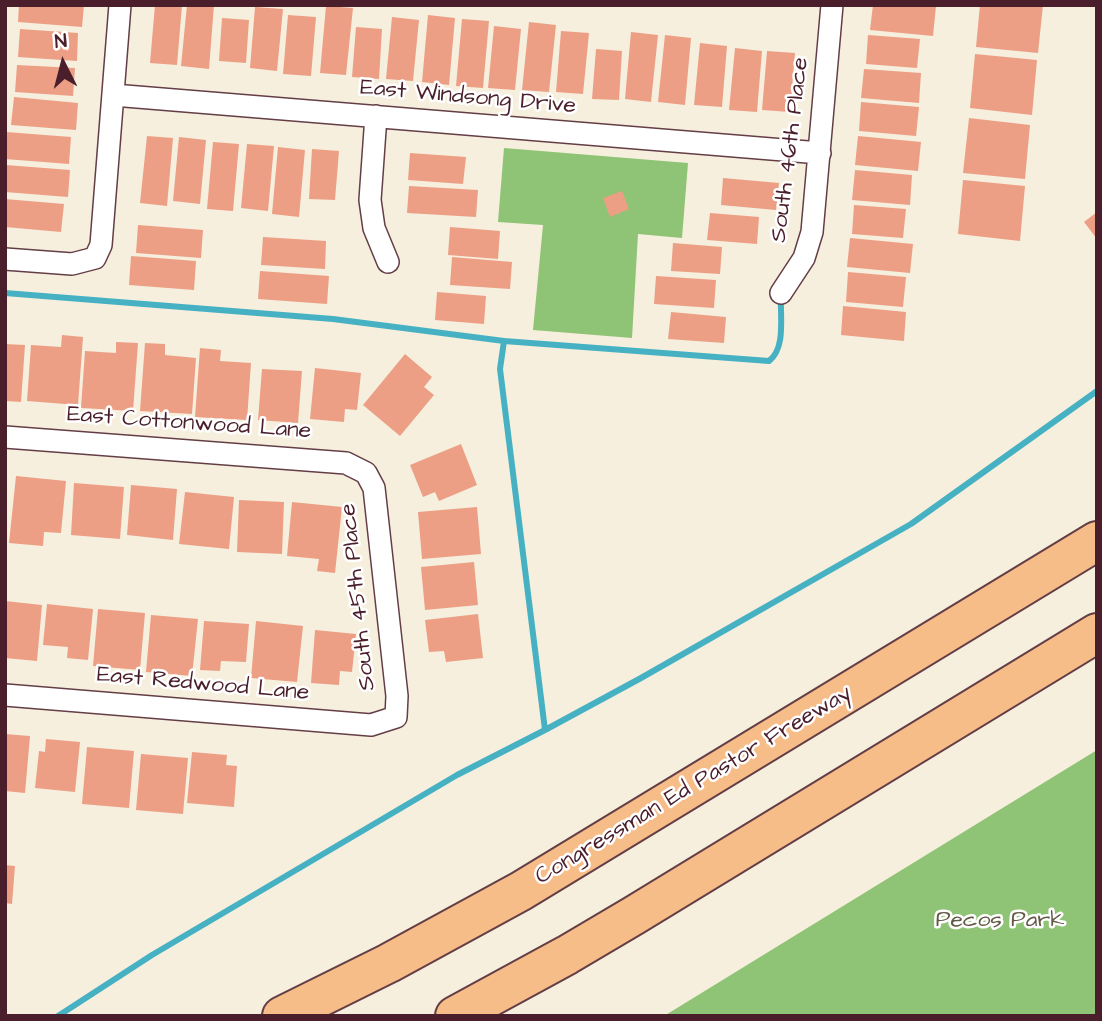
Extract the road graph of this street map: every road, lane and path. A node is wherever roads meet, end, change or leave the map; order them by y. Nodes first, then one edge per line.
1 (120, 5) edge
2 (832, 5) edge
3 (113, 95) junction
4 (376, 116) junction
5 (820, 153) junction
6 (5, 259) edge
7 (388, 262) dead end
8 (781, 293) dead end
9 (5, 437) edge
10 (366, 473) joint
11 (1097, 541) edge
12 (1097, 633) edge
13 (5, 695) edge
14 (396, 717) joint
15 (282, 1016) edge
16 (455, 1016) edge

1 - 3 street
2 - 5 street, South 46th Place
3 - 4 street, East Windsong Drive
3 - 6 street
4 - 5 street, East Windsong Drive
4 - 7 street
5 - 8 street, South 46th Place
9 - 10 street, East Cottonwood Lane
10 - 14 street, South 45th Place
11 - 15 highway, Congressman Ed Pastor Freeway
12 - 16 highway
13 - 14 street, East Redwood Lane

